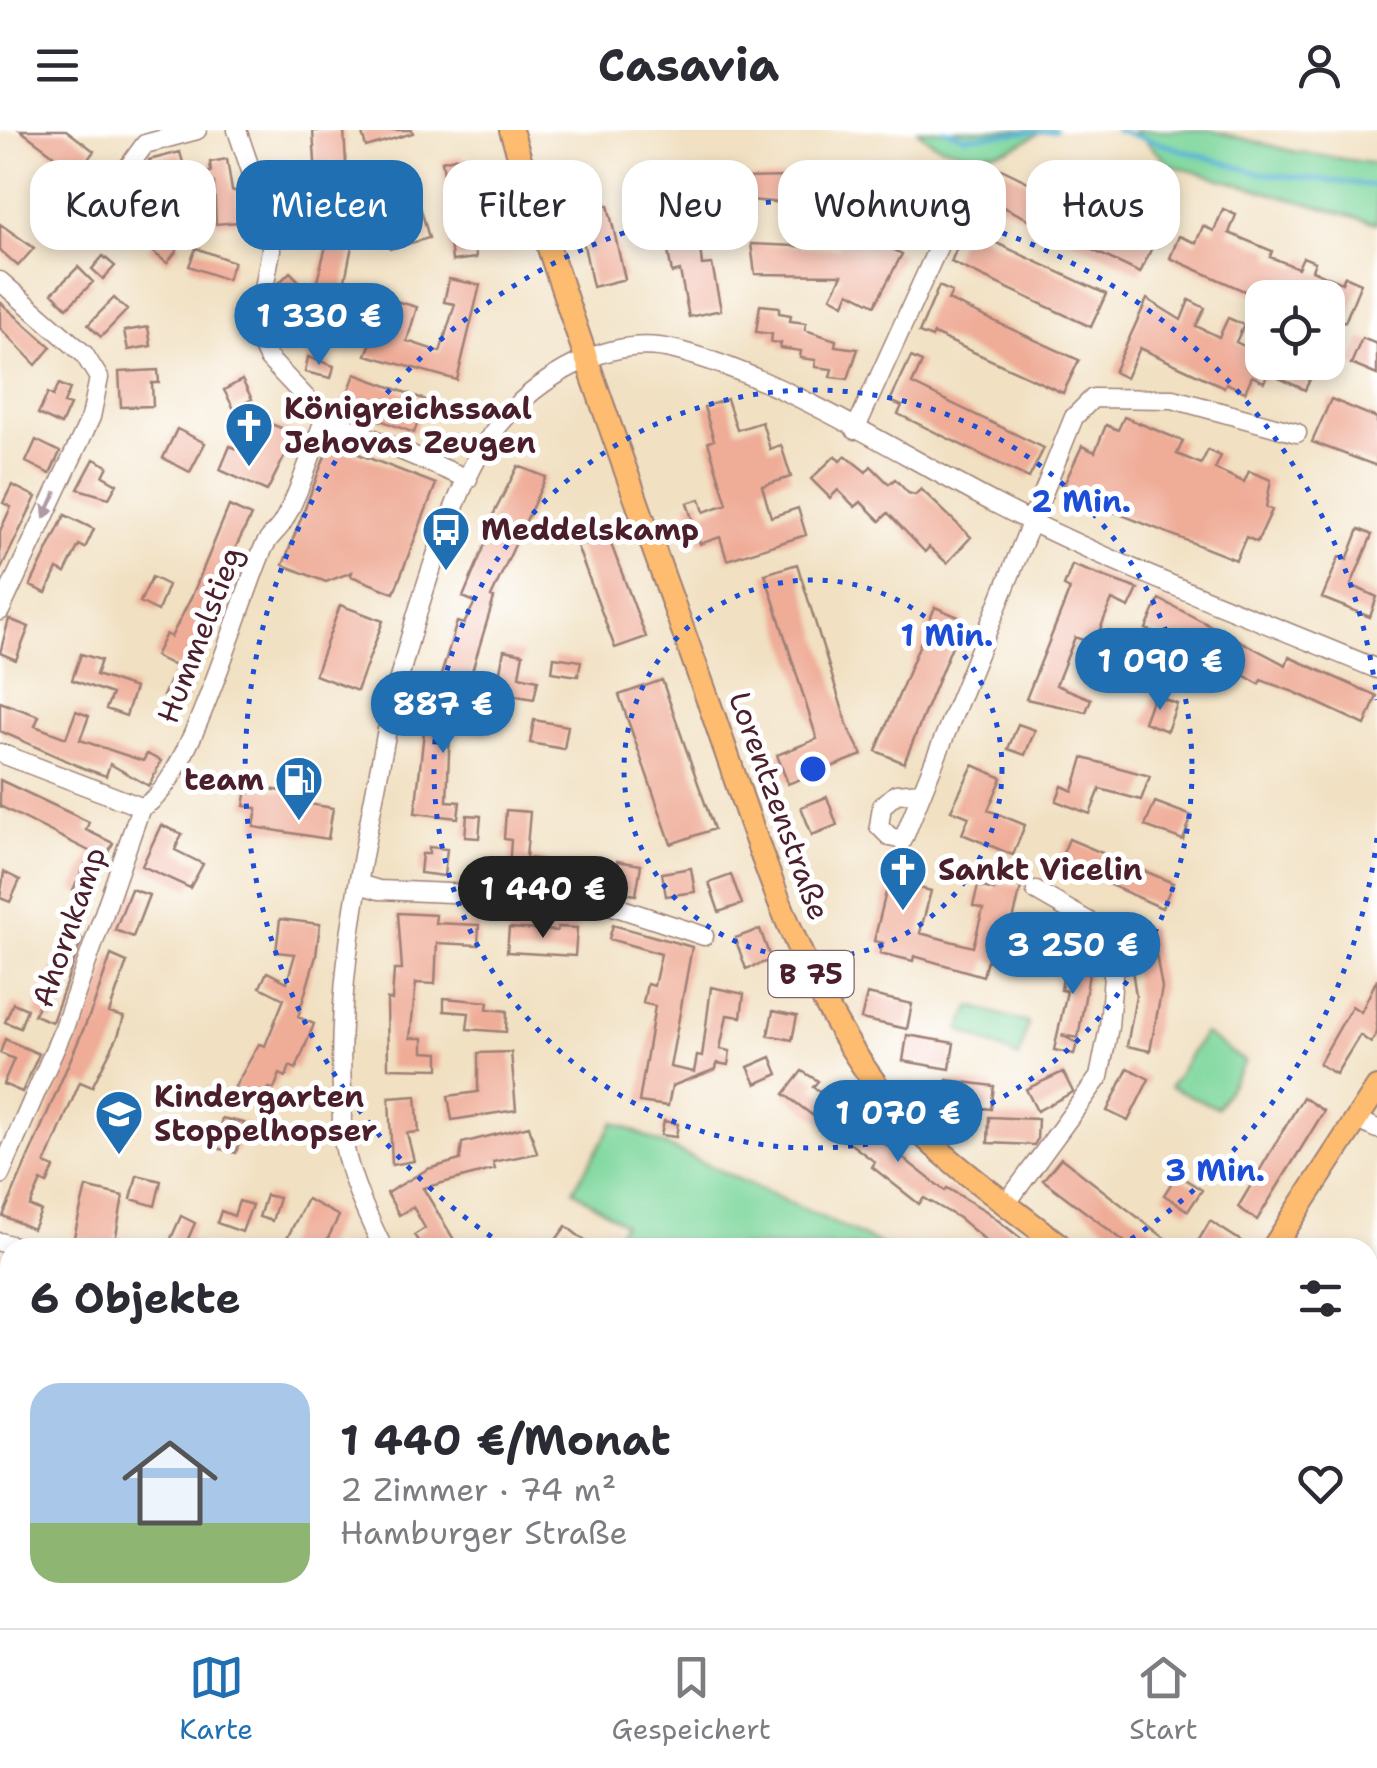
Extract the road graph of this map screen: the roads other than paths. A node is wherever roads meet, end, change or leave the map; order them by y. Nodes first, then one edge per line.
1 (196, 130) edge
2 (237, 130) edge
3 (511, 130) edge
4 (133, 160) edge
5 (937, 250) edge
6 (0, 281) edge
7 (588, 358) junction
8 (325, 418) junction
9 (855, 430) junction
10 (1296, 432) dead end
11 (468, 478) junction
12 (1031, 522) junction
13 (0, 611) edge
14 (1377, 669) edge
15 (0, 753) edge
16 (922, 792) dead end
17 (142, 807) junction
18 (359, 884) junction
19 (1036, 891) dead end
20 (704, 936) dead end
21 (1377, 1088) edge
22 (1367, 1125) edge
23 (0, 1175) edge
24 (1006, 1204) junction
25 (378, 1238) edge
26 (1050, 1238) edge
27 (1283, 1238) edge

1 - 4 street
2 - 8 street
3 - 7 main road, B 75
5 - 9 street
6 -> 13 street
7 - 9 street
7 - 11 street
7 - 24 main road, Lorentzenstraße / B 75
8 - 11 street
8 - 17 street, Hummelstieg
9 - 12 street
10 - 12 street
11 - 18 street
12 - 14 street
12 - 16 street
15 - 17 street
17 - 23 street, Ahornkamp
18 - 20 street
18 - 25 street
19 - 24 street
21 - 22 main road
22 - 27 main road
24 - 26 main road, Lorentzenstraße / B 75

